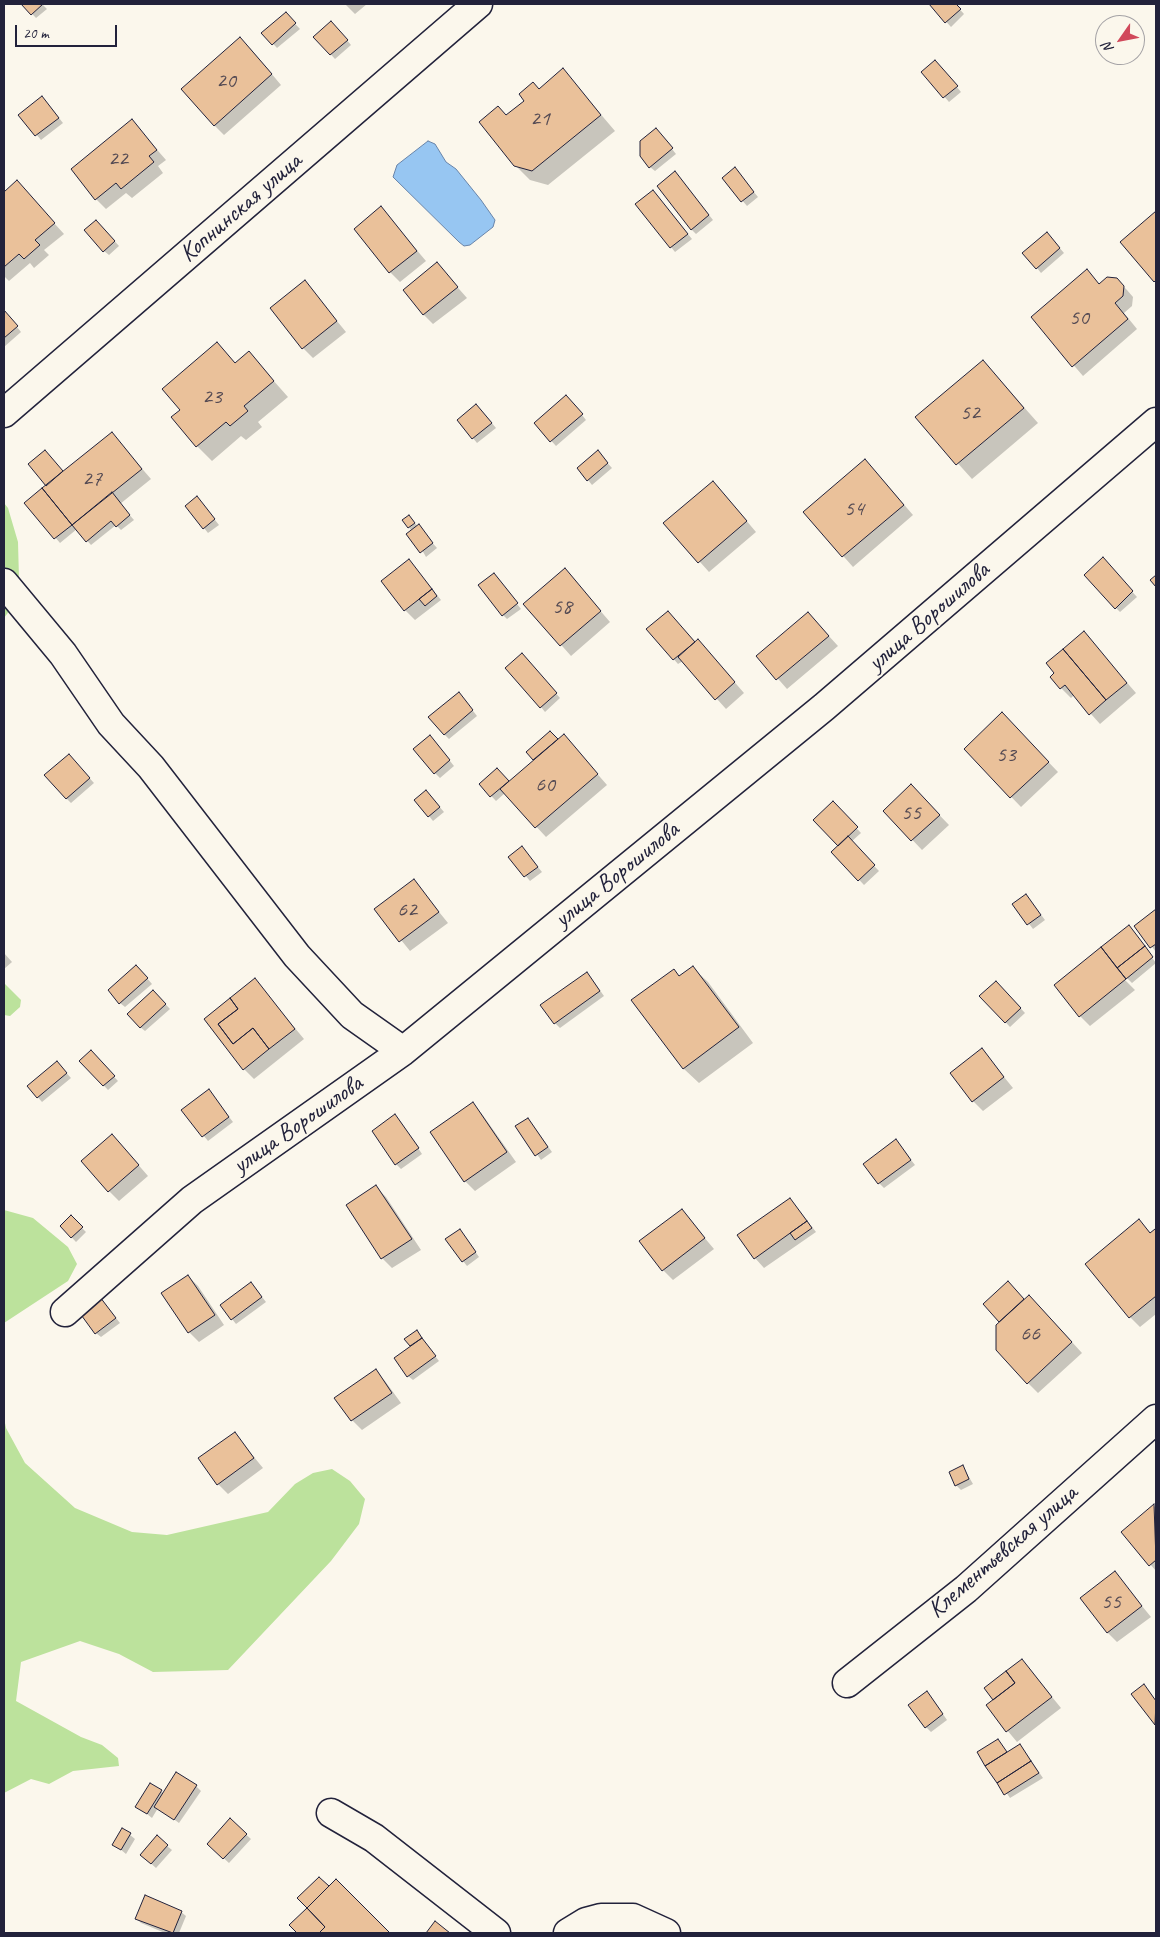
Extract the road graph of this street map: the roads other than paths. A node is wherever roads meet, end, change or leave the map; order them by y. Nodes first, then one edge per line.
1 (478, 4) edge
2 (4, 413) edge
3 (1156, 422) edge
4 (4, 583) edge
5 (403, 1051) junction
6 (65, 1312) dead end
7 (1156, 1419) edge
8 (847, 1683) dead end
9 (331, 1812) dead end
10 (496, 1933) edge
11 (568, 1933) edge
12 (666, 1933) edge

1 - 2 street, Копнинская улица
3 - 5 street, улица Ворошилова
4 - 5 street
5 - 6 street, улица Ворошилова
7 - 8 street, Клементьевская улица
9 - 10 street
11 - 12 street

